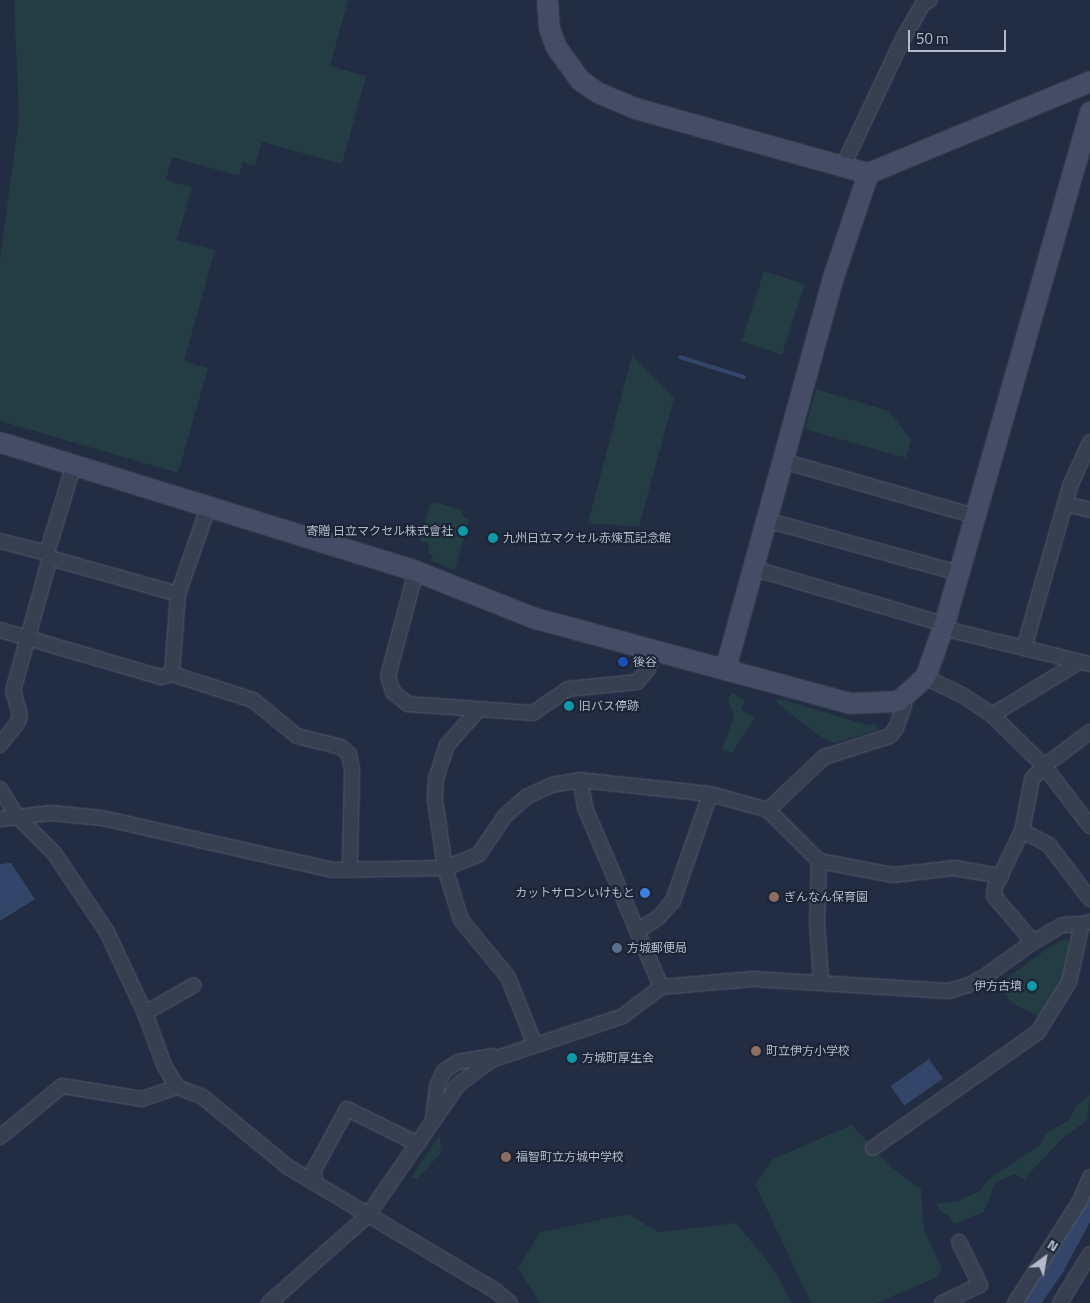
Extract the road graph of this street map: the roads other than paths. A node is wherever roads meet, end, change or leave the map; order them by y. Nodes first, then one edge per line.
1 (546, 0) edge
2 (930, 0) edge
3 (1090, 80) edge
4 (1090, 111) edge
5 (1085, 150) edge
6 (842, 168) junction
7 (868, 173) junction
8 (0, 442) edge
9 (1090, 442) edge
10 (783, 461) junction
11 (74, 464) junction
12 (1065, 504) junction
13 (209, 505) junction
14 (1090, 510) edge
15 (976, 516) junction
16 (766, 520) junction
17 (0, 541) edge
18 (49, 556) junction
19 (752, 568) junction
20 (416, 571) junction
21 (958, 574) junction
22 (178, 594) junction
23 (943, 626) junction
24 (0, 630) edge
25 (29, 638) junction
26 (1024, 648) junction
27 (653, 650) junction
28 (1084, 663) edge
29 (725, 669) junction
30 (172, 674) junction
31 (924, 677) junction
32 (898, 701) junction
33 (477, 710) junction
34 (992, 715) junction
35 (1090, 732) edge
36 (0, 745) edge
37 (1044, 766) junction
38 (580, 780) junction
39 (0, 789) edge
40 (710, 794) junction
41 (768, 810) junction
42 (17, 816) junction
43 (0, 819) edge
44 (1090, 826) edge
45 (1022, 831) junction
46 (819, 862) junction
47 (350, 868) junction
48 (445, 868) junction
49 (1001, 876) junction
50 (1090, 899) edge
51 (1086, 923) edge
52 (637, 931) junction
53 (1032, 942) junction
54 (821, 981) junction
55 (194, 985) dead end
56 (661, 987) junction
57 (145, 1013) junction
58 (535, 1044) junction
59 (503, 1054) junction
60 (177, 1087) junction
61 (432, 1122) junction
62 (0, 1137) edge
63 (418, 1144) junction
64 (873, 1148) dead end
65 (1090, 1177) edge
66 (315, 1182) junction
67 (1085, 1204) edge
68 (368, 1215) junction
69 (959, 1242) dead end
70 (1090, 1254) edge
71 (269, 1303) edge
72 (510, 1303) edge
73 (942, 1303) edge
74 (1015, 1303) edge
75 (1060, 1303) edge

1 - 6 street
2 - 6 street
3 - 7 street
4 - 5 street
5 - 15 street
6 - 7 street
7 - 10 street
8 - 11 street
9 - 12 street
10 - 15 street
10 - 16 street
11 - 13 street
11 - 18 street
12 - 14 street
12 - 26 street
13 - 20 street
13 - 22 street
15 - 21 street
16 - 19 street
16 - 21 street
17 - 18 street
18 - 22 street
18 - 25 street
19 - 23 street
19 - 29 street
20 - 27 street
20 - 33 street
21 - 23 street
22 - 30 street
23 - 26 street
23 - 31 street
24 - 25 street
25 - 30 street
25 - 36 street
26 - 28 street
27 - 29 street
27 - 33 street
28 - 34 street
29 - 32 street
30 - 47 street
31 - 32 street
31 - 34 street
32 - 41 street
33 - 48 street
34 - 37 street
35 - 37 street
37 - 44 street
37 - 45 street
38 - 40 street
38 - 48 street
38 - 52 street
39 - 42 street
40 - 41 street
40 - 52 street
41 - 46 street
42 - 43 street
42 - 47 street
42 - 57 street
45 - 49 street
45 - 50 street
46 - 49 street
46 - 54 street
47 - 48 street
48 - 58 street
49 - 53 street
51 - 53 street
51 - 64 street
52 - 56 street
53 - 54 street
54 - 56 street
55 - 57 street
56 - 58 street
57 - 60 street
58 - 59 street
59 - 61 street
59 - 61 street
60 - 62 street
60 - 66 street
61 - 63 street
63 - 66 street
63 - 68 street
65 - 67 street
66 - 68 street
67 - 74 street
68 - 71 street
68 - 72 street
69 - 73 street
70 - 75 street

